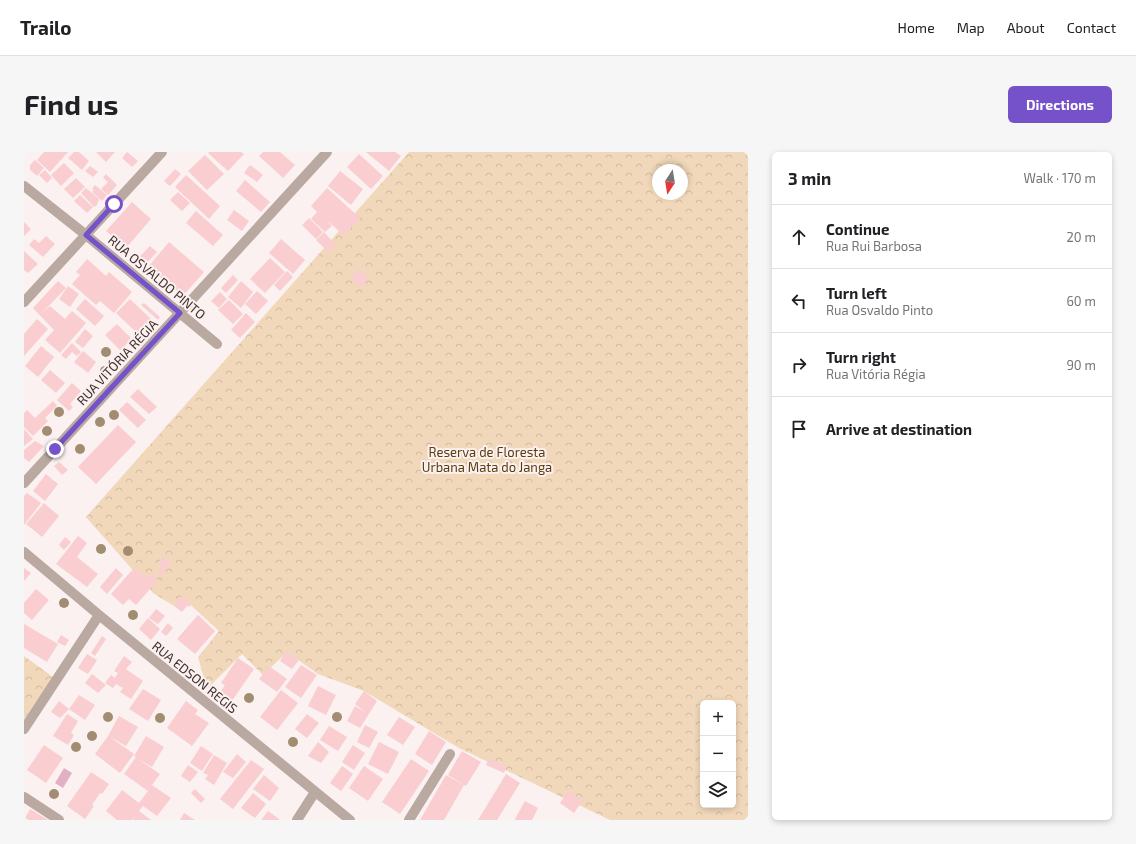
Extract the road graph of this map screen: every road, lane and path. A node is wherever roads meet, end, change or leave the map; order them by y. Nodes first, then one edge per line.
1 (162, 152) edge
2 (327, 152) edge
3 (24, 186) edge
4 (86, 235) junction
5 (24, 302) edge
6 (180, 313) junction
7 (217, 344) dead end
8 (24, 483) edge
9 (24, 552) edge
10 (98, 615) junction
11 (24, 729) edge
12 (450, 754) dead end
13 (316, 792) junction
14 (24, 797) edge
15 (59, 820) edge
16 (297, 820) edge
17 (350, 820) edge
18 (409, 820) edge

1 - 4 street
2 - 6 street, RUA VITÓRIA RÉGIA
3 - 4 street, RUA OSVALDO PINTO
4 - 5 street
4 - 6 street, RUA OSVALDO PINTO
6 - 7 street, RUA OSVALDO PINTO
6 - 8 street, RUA VITÓRIA RÉGIA
9 - 10 street, RUA EDSON REGIS
10 - 11 street
10 - 13 street, RUA EDSON REGIS
12 - 18 street
13 - 16 street
13 - 17 street, RUA EDSON REGIS
14 - 15 street

